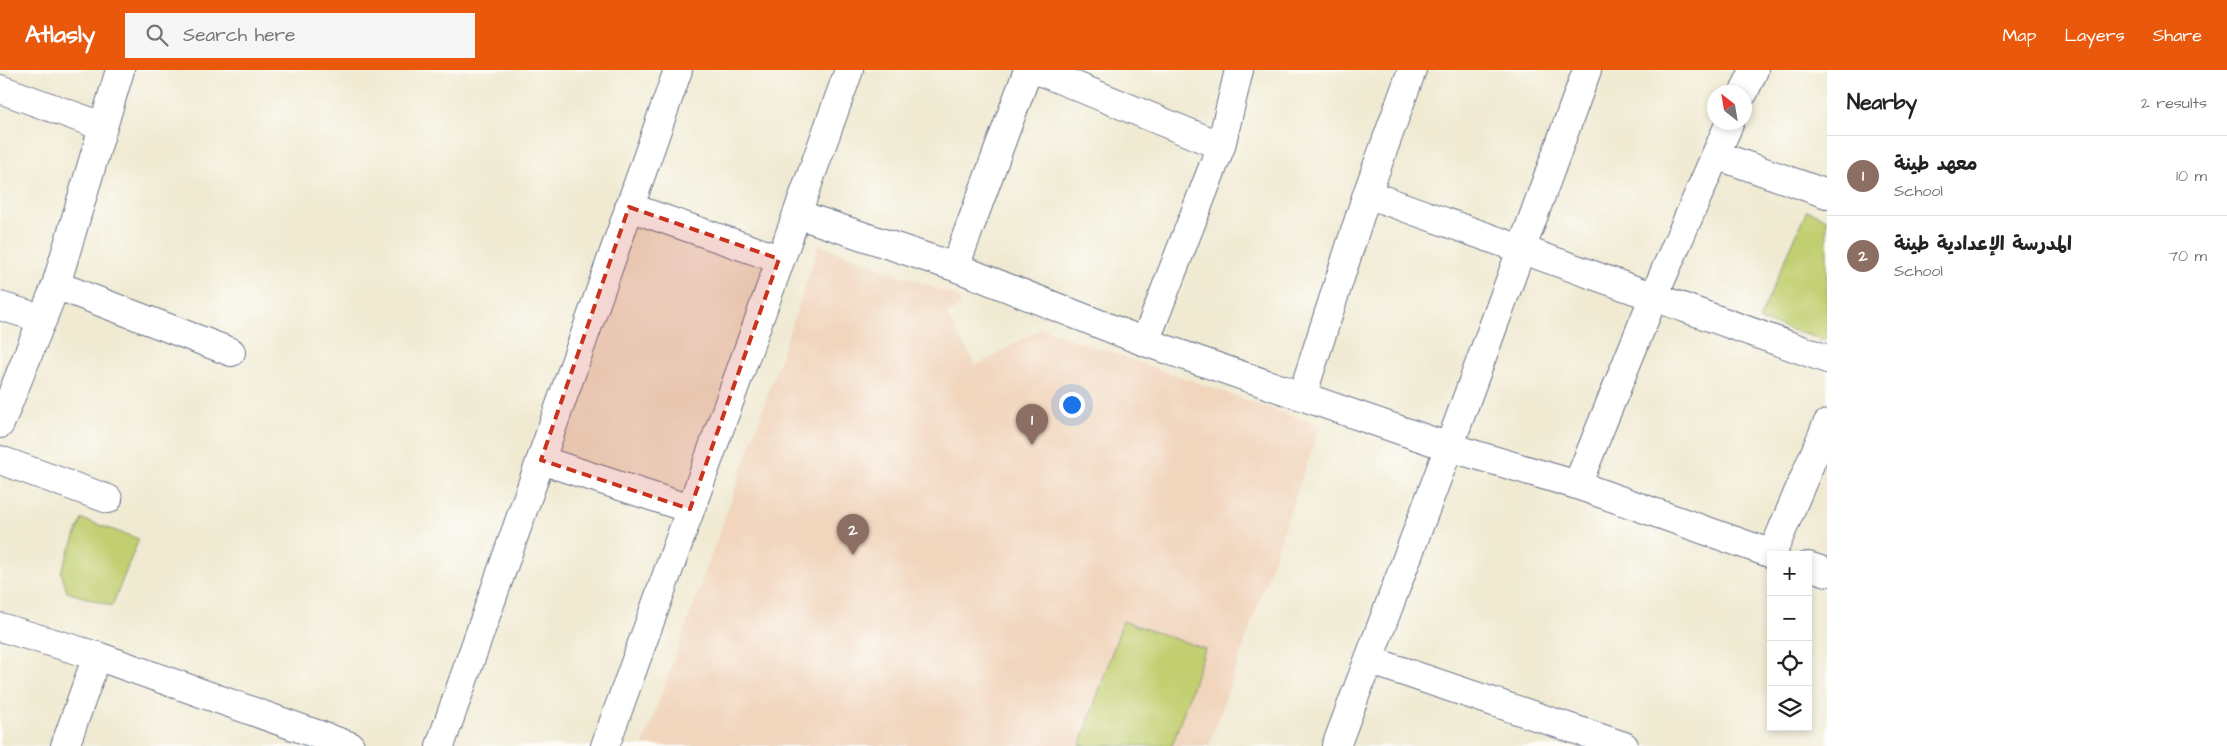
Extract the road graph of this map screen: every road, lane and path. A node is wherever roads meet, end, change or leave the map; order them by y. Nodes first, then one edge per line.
1 (120, 70) edge
2 (678, 70) edge
3 (849, 70) edge
4 (1028, 70) edge
5 (1037, 70) edge
6 (1239, 70) edge
7 (1412, 70) edge
8 (1587, 70) edge
9 (1754, 70) edge
10 (1747, 85) edge
11 (0, 89) edge
12 (102, 126) junction
13 (1727, 130) edge
14 (1221, 146) junction
15 (1716, 155) junction
16 (1367, 194) junction
17 (1827, 194) edge
18 (629, 208) junction
19 (797, 214) junction
20 (1521, 250) junction
21 (780, 259) junction
22 (955, 267) junction
23 (56, 286) junction
24 (1654, 296) junction
25 (0, 306) edge
26 (43, 319) junction
27 (1145, 342) junction
28 (231, 352) dead end
29 (1827, 359) edge
30 (1302, 396) junction
31 (0, 424) edge
32 (1827, 424) edge
33 (1449, 447) junction
34 (0, 460) edge
35 (541, 460) junction
36 (1577, 485) junction
37 (108, 499) dead end
38 (690, 509) junction
39 (1775, 551) edge
40 (1767, 552) edge
41 (1812, 567) edge
42 (1827, 572) edge
43 (0, 627) edge
44 (97, 656) junction
45 (1369, 660) junction
46 (290, 736) edge
47 (65, 746) edge
48 (350, 746) edge
49 (440, 746) edge
50 (605, 746) edge
51 (1336, 746) edge
52 (1624, 746) edge

1 - 12 street
2 - 18 street
3 - 19 street
4 - 22 street
5 - 14 street
6 - 14 street
7 - 16 street
8 - 20 street
9 - 10 street
11 - 12 street
12 - 23 street
13 - 15 street
14 - 27 street
15 - 17 street
15 - 24 street
16 - 20 street
16 - 30 street
18 - 21 street
18 - 35 street
19 - 21 street
19 - 22 street
20 - 24 street
20 - 33 street
21 - 38 street
22 - 27 street
23 - 26 street
23 - 28 street
24 - 29 street
24 - 36 street
25 - 26 street
26 - 31 street
27 - 30 street
30 - 33 street
32 - 39 street
33 - 36 street
33 - 45 street
34 - 37 street
35 - 38 street
35 - 49 street
36 - 40 street
38 - 50 street
41 - 42 street
43 - 44 street
44 - 46 street
44 - 47 street
45 - 51 street
45 - 52 street
46 - 48 street

